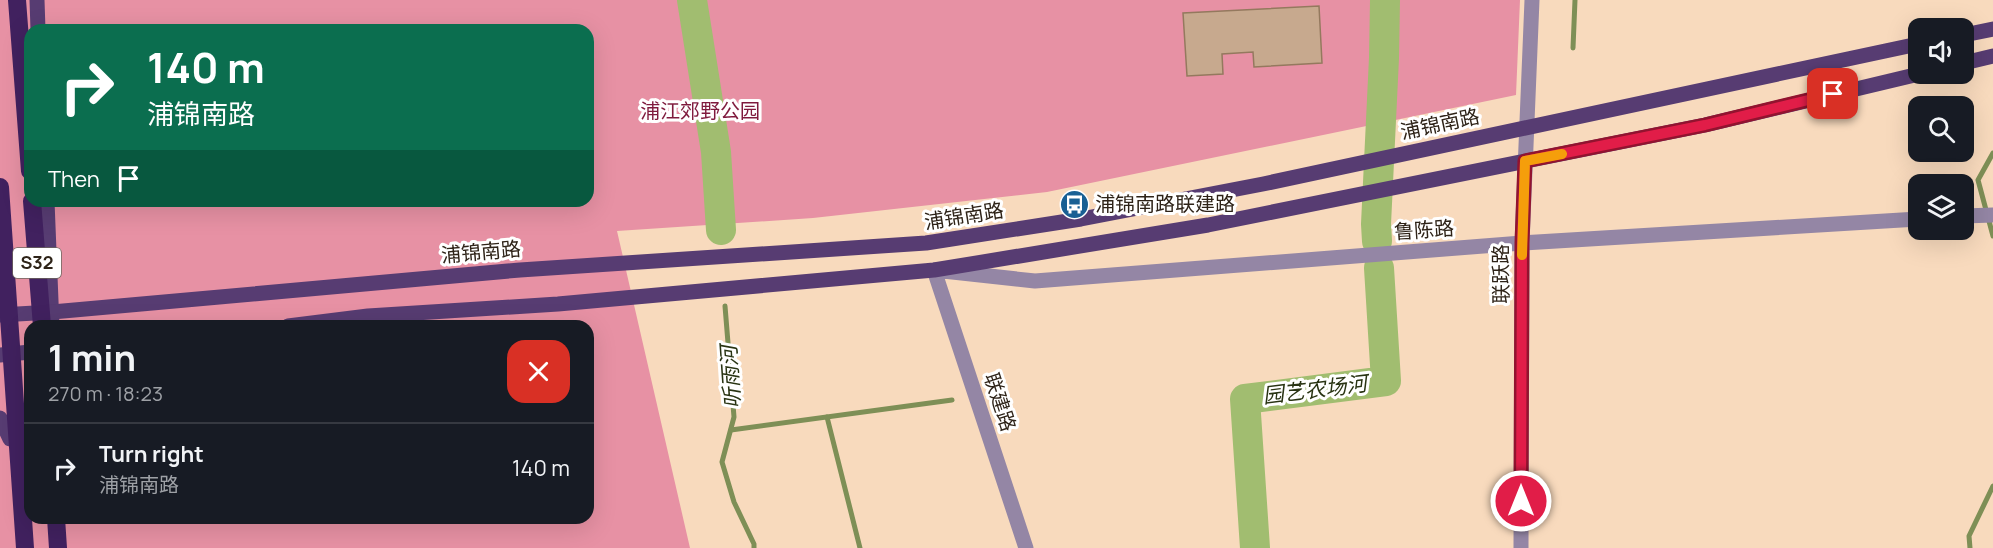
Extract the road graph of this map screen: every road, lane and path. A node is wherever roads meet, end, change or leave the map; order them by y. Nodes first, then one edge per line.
1 (17, 0) edge
2 (37, 0) edge
3 (1532, 0) edge
4 (38, 24) edge
5 (1993, 29) edge
6 (1974, 33) edge
7 (1908, 46) edge
8 (1993, 56) edge
9 (1974, 61) edge
10 (1908, 77) edge
11 (24, 92) edge
12 (1527, 127) junction
13 (1525, 161) junction
14 (0, 187) edge
15 (33, 207) edge
16 (46, 207) edge
17 (1993, 214) edge
18 (1974, 215) edge
19 (1908, 220) edge
20 (1522, 243) junction
21 (934, 270) junction
22 (0, 309) edge
23 (0, 315) edge
24 (41, 320) edge
25 (49, 320) edge
26 (49, 320) edge
27 (58, 320) edge
28 (336, 320) edge
29 (24, 352) edge
30 (2, 354) edge
31 (0, 418) edge
32 (10, 440) junction
33 (56, 524) edge
34 (62, 524) edge
35 (19, 548) edge
36 (25, 548) edge
37 (58, 548) edge
38 (64, 548) edge
39 (1026, 548) edge
40 (1521, 548) edge

1 - 11 highway
2 - 4 main road
3 - 12 street, 联跃路
5 - 6 main road
7 - 12 main road, 浦锦南路
8 - 9 main road
10 - 13 main road
12 - 13 street, 联跃路
12 - 27 main road, 浦锦南路
13 - 20 street, 联跃路
13 - 21 main road
14 - 36 highway, S32, bridge
15 - 25 highway, S32, bridge
16 - 26 main road
17 - 18 street
19 - 20 street, 鲁陈路
20 - 21 street, 鲁陈路
20 - 40 street, 联跃路
21 - 28 main road
21 - 39 street, 联建路
22 - 23 main road
23 - 24 main road, 浦锦南路
23 - 30 main road
29 - 30 main road
30 - 32 main road
31 - 32 main road
32 - 35 main road
33 - 37 highway
34 - 38 main road

